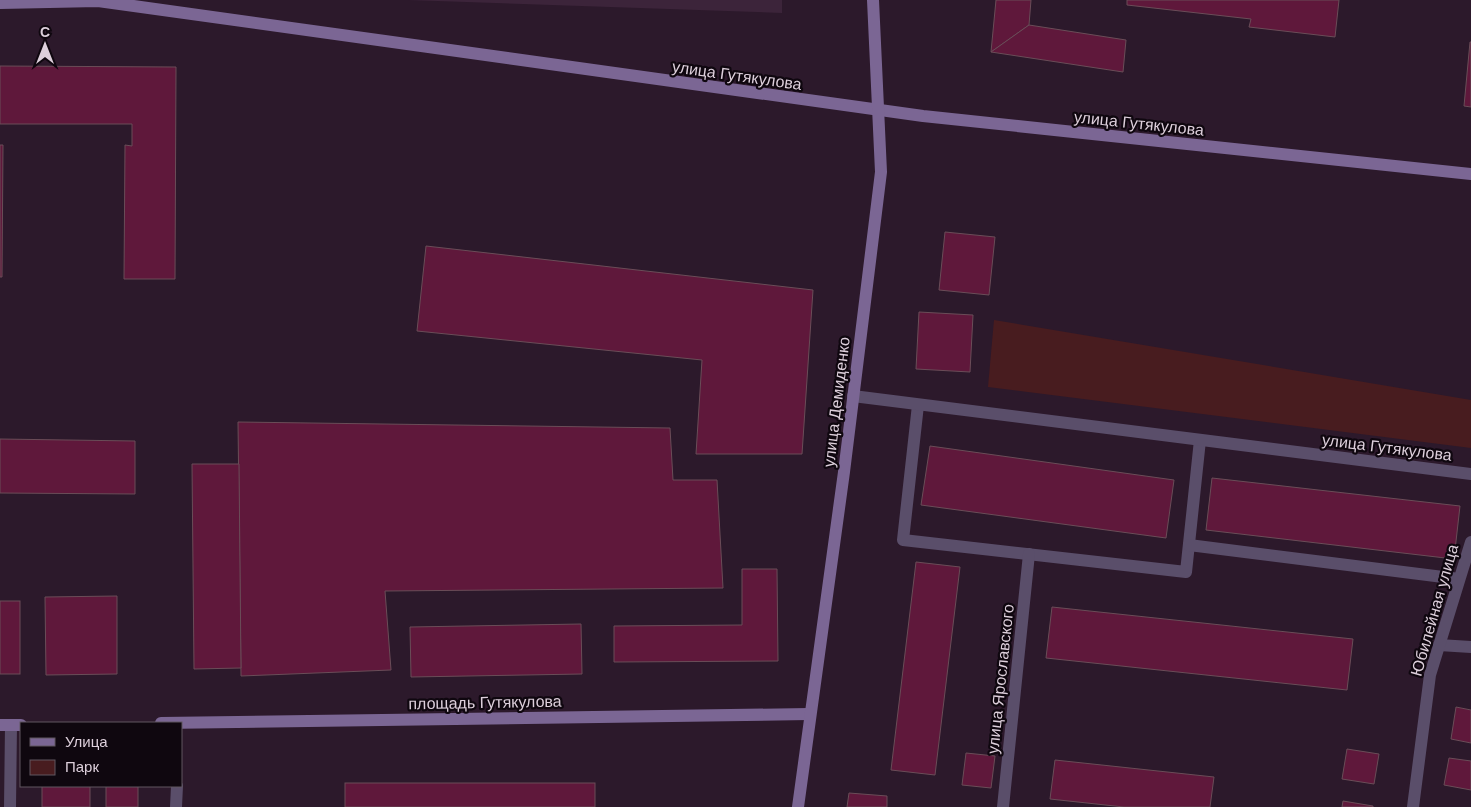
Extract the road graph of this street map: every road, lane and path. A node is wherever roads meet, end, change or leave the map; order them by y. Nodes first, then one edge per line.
1 (873, 0) edge
2 (0, 3) edge
3 (878, 110) junction
4 (1471, 174) edge
5 (853, 396) junction
6 (918, 404) junction
7 (1200, 440) junction
8 (1471, 474) edge
9 (1471, 542) edge
10 (1189, 544) junction
11 (1029, 554) junction
12 (1460, 579) junction
13 (1439, 645) junction
14 (1471, 647) edge
15 (809, 714) junction
16 (182, 723) edge
17 (11, 725) edge
18 (177, 787) edge
19 (10, 807) edge
20 (176, 807) edge
21 (798, 807) edge
22 (1003, 807) edge
23 (1413, 807) edge

1 - 3 street, улица Демиденко
2 - 3 street, улица Гутякулова
3 - 4 street, улица Гутякулова
3 - 5 street, улица Демиденко
5 - 6 street, улица Гутякулова
5 - 15 street, улица Демиденко
6 - 7 street, улица Гутякулова
6 - 11 street
7 - 8 street, улица Гутякулова
7 - 10 street
9 - 12 street, Юбилейная улица
10 - 11 street
10 - 12 street
11 - 22 street, улица Ярославского
12 - 13 street, Юбилейная улица
13 - 14 street
13 - 23 street, Юбилейная улица
15 - 16 street, площадь Гутякулова
15 - 21 street, улица Демиденко
17 - 19 street
18 - 20 street

